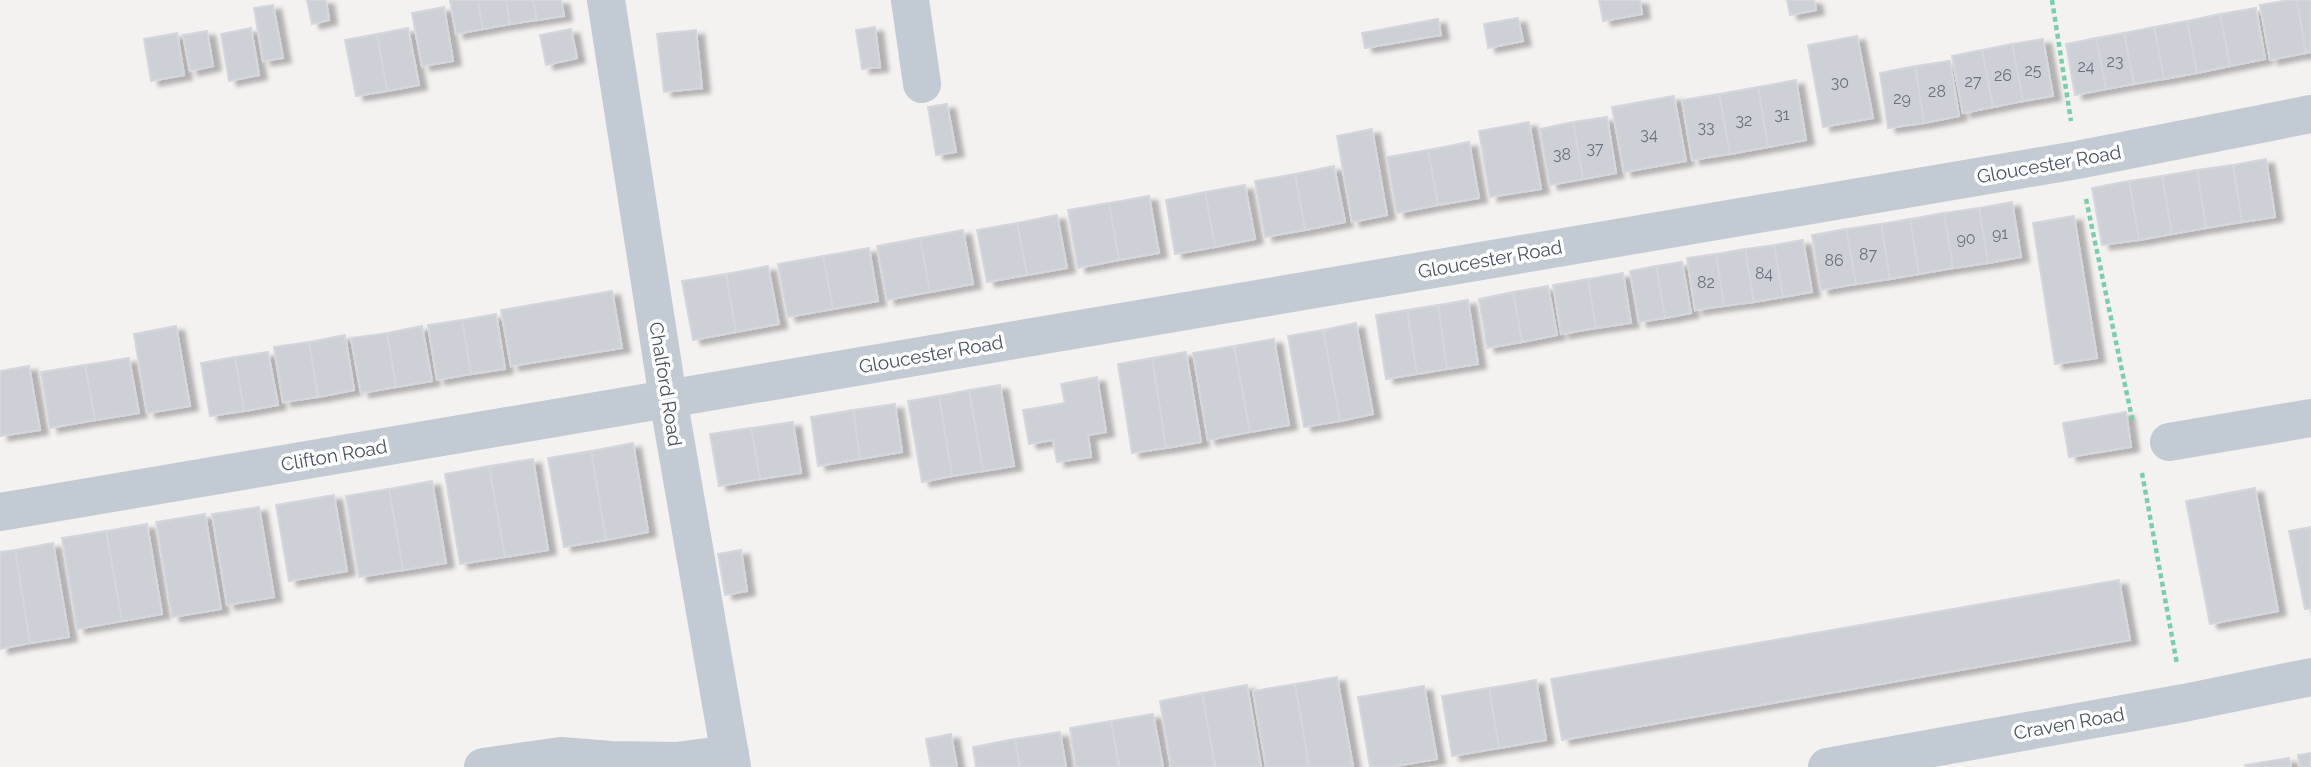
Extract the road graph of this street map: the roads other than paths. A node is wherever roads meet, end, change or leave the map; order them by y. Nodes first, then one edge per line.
1 (606, 0) edge
2 (910, 0) edge
3 (922, 84) dead end
4 (2311, 114) edge
5 (668, 398) junction
6 (2311, 418) edge
7 (2155, 453) road end
8 (0, 512) edge
9 (2311, 677) edge
10 (731, 761) edge
11 (484, 767) edge
12 (1827, 767) edge

1 - 5 street, Chalford Road
2 - 3 street
4 - 5 street, Gloucester Road
5 - 8 street, Clifton Road
5 - 10 street, Chalford Road
6 - 7 street
9 - 12 street, Craven Road
10 - 11 street

